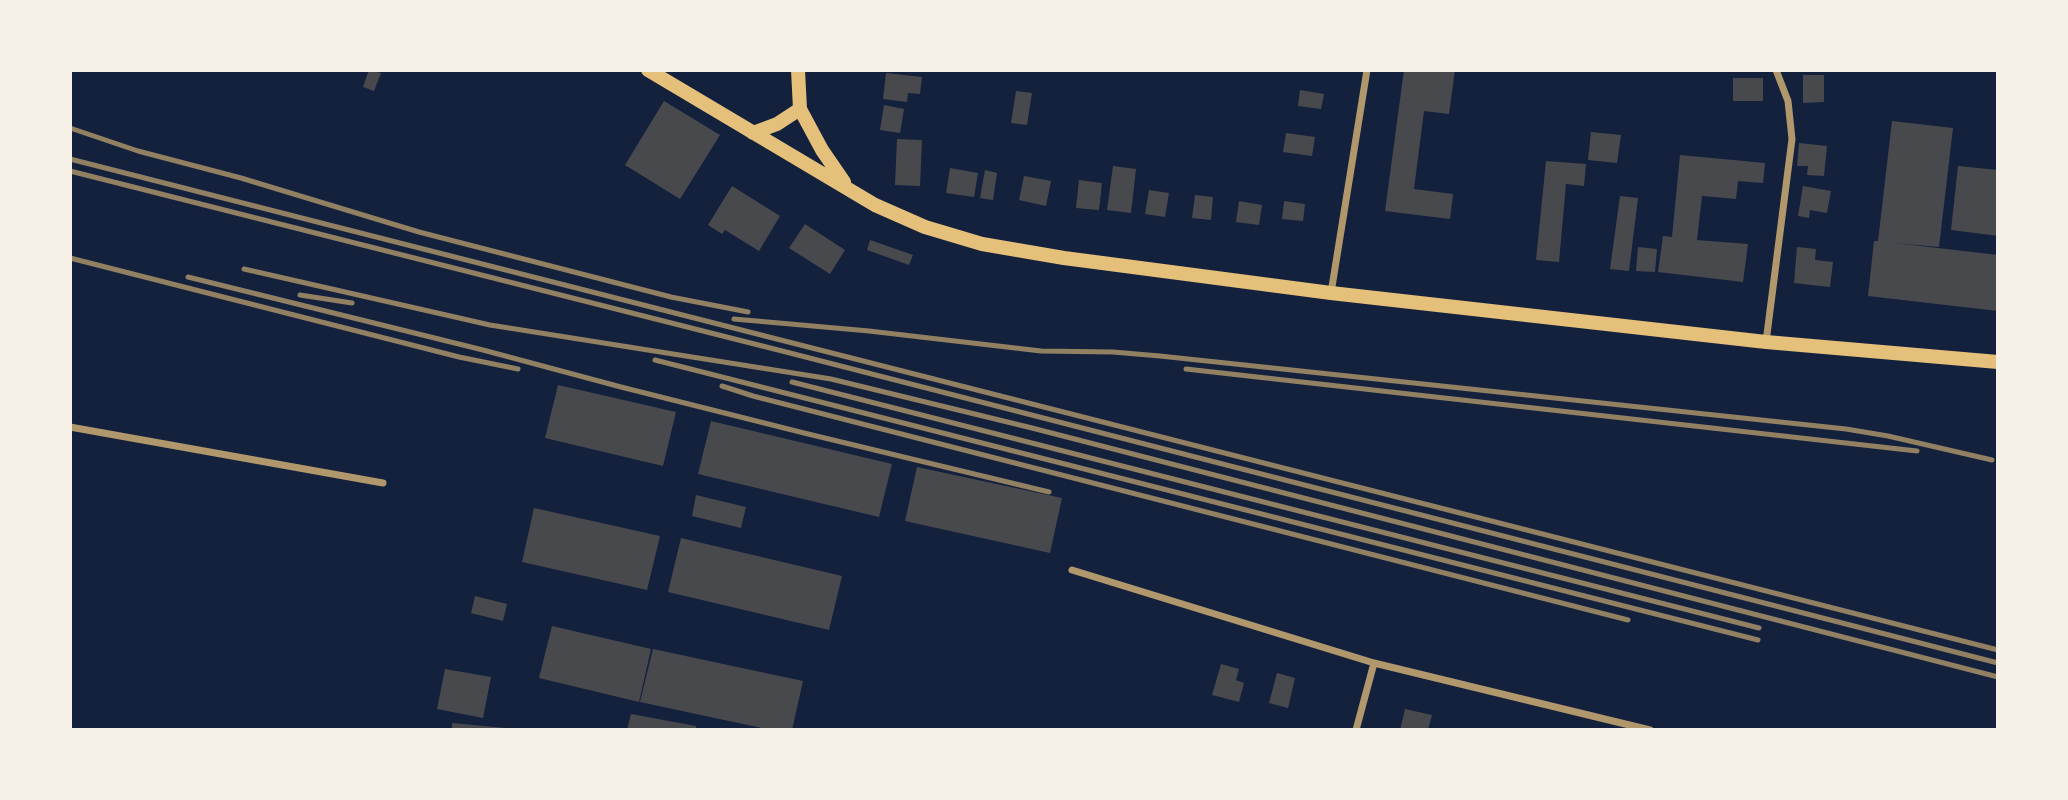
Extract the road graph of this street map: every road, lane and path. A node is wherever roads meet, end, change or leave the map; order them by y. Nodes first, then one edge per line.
1 (648, 70) edge
2 (798, 70) edge
3 (1367, 70) edge
4 (1776, 70) edge
5 (800, 109) junction
6 (754, 132) junction
7 (850, 190) junction
8 (1331, 293) junction
9 (1766, 342) junction
10 (1998, 362) edge
11 (70, 428) edge
12 (383, 483) dead end
13 (1072, 570) dead end
14 (1374, 663) junction
15 (1356, 730) edge
16 (1650, 730) edge

1 - 6 main road
2 - 5 main road
3 - 8 street
4 - 9 street
5 - 6 main road
5 - 7 main road
6 - 7 main road
7 - 8 main road
8 - 9 main road
9 - 10 main road
11 - 12 street
13 - 14 street
14 - 15 street
14 - 16 street

